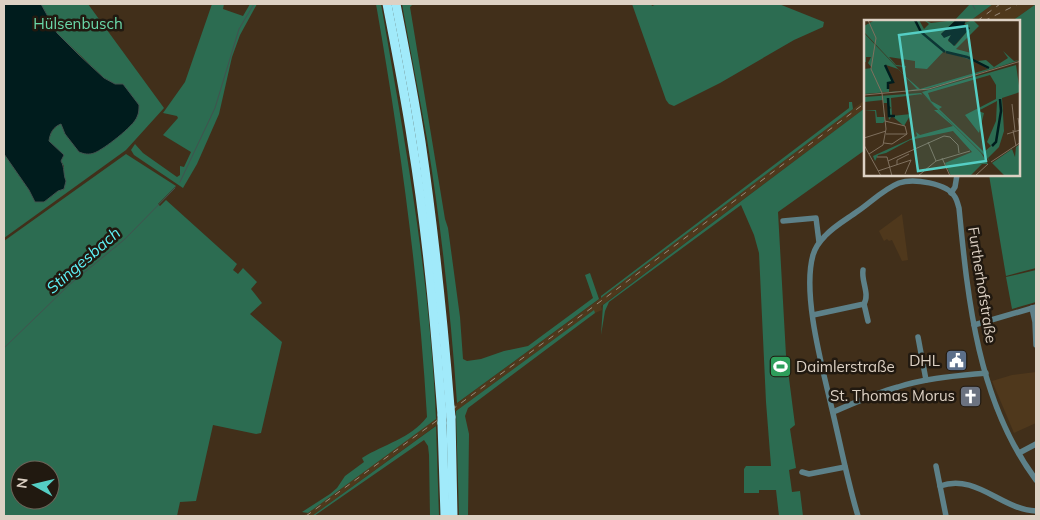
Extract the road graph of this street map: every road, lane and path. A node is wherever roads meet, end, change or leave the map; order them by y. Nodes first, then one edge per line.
1 (387, 4) edge
2 (396, 4) edge
3 (956, 176) edge
4 (951, 193) junction
5 (782, 221) dead end
6 (820, 242) junction
7 (862, 270) dead end
8 (864, 304) junction
9 (1034, 307) edge
10 (813, 314) junction
11 (868, 321) dead end
12 (974, 325) junction
13 (1036, 330) edge
14 (918, 336) dead end
15 (1036, 345) edge
16 (986, 373) junction
17 (926, 380) junction
18 (833, 412) junction
19 (445, 418) junction
20 (1036, 444) edge
21 (1019, 453) junction
22 (936, 466) dead end
23 (846, 467) junction
24 (802, 472) dead end
25 (1036, 480) edge
26 (940, 486) junction
27 (1036, 511) edge
28 (445, 516) edge
29 (453, 516) edge
30 (858, 516) edge
31 (946, 516) edge

1 - 19 highway
2 - 19 highway, bridge
3 - 4 street
4 - 6 street
4 - 12 street, Furtherhofstraße
5 - 6 street
6 - 10 street
7 - 8 street
8 - 10 street
8 - 11 street
9 - 12 street
9 - 13 street
10 - 18 street
12 - 16 street, Furtherhofstraße
13 - 15 street
14 - 17 street
16 - 17 street
16 - 21 street, Furtherhofstraße
17 - 18 street
18 - 23 street
19 - 28 highway
19 - 29 highway
20 - 21 street
21 - 25 street, Furtherhofstraße
22 - 26 street
23 - 24 street
23 - 30 street
26 - 27 street
26 - 31 street

